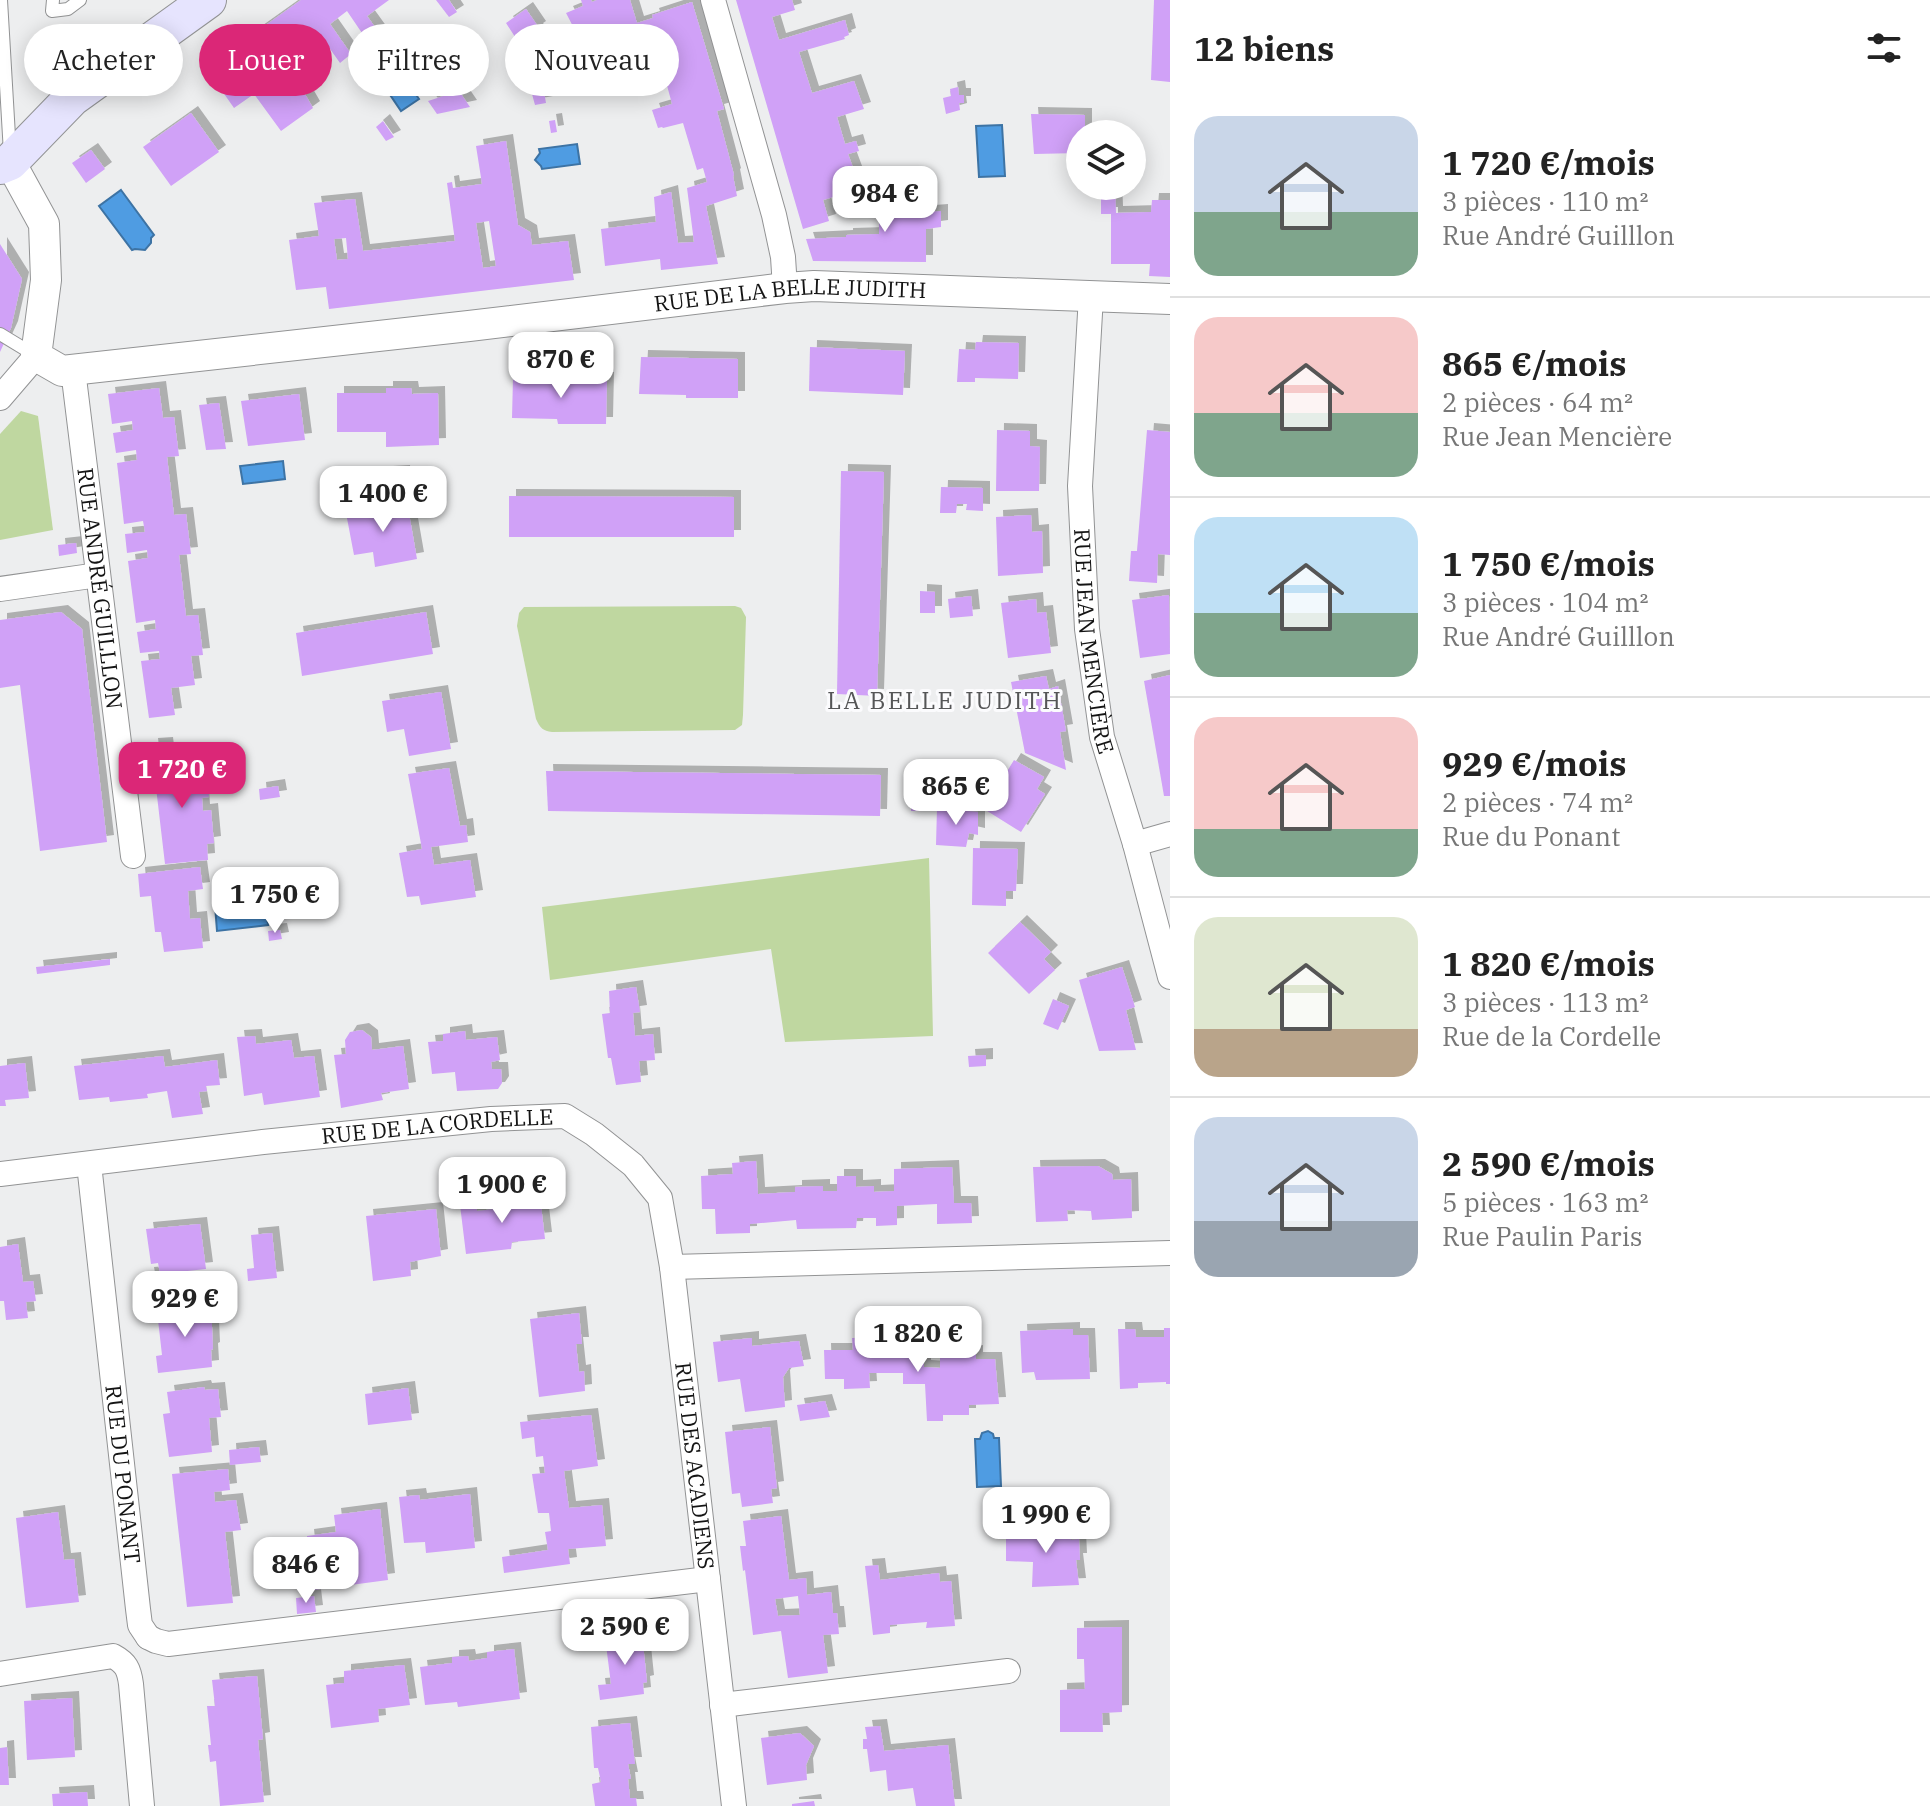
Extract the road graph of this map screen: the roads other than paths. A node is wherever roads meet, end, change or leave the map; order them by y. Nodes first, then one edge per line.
1 (1, 0) edge
2 (53, 0) edge
3 (80, 0) edge
4 (208, 0) edge
5 (713, 0) edge
6 (5, 164) edge
7 (785, 288) junction
8 (1091, 296) junction
9 (1170, 299) edge
10 (0, 334) edge
11 (36, 356) junction
12 (73, 370) junction
13 (0, 398) edge
14 (98, 575) junction
15 (0, 589) edge
16 (1170, 834) edge
17 (1135, 844) junction
18 (133, 856) dead end
19 (1170, 977) edge
20 (89, 1164) junction
21 (0, 1174) edge
22 (1170, 1253) edge
23 (672, 1267) junction
24 (708, 1579) junction
25 (148, 1637) junction
26 (124, 1662) junction
27 (1008, 1671) dead end
28 (0, 1674) edge
29 (722, 1705) junction
30 (142, 1806) edge
31 (734, 1806) edge

1 - 6 lane
2 - 3 lane
4 - 6 main road
5 - 7 street
6 - 11 street
7 - 8 street, RUE DE LA BELLE JUDITH
7 - 12 street, RUE DE LA BELLE JUDITH
8 - 9 street, RUE DE LA BELLE JUDITH
8 - 17 street, RUE JEAN MENCIÈRE
10 - 11 lane
11 - 12 street, RUE DE LA BELLE JUDITH
11 - 13 street
12 - 14 street, RUE ANDRÉ GUILLLON
14 - 15 street
14 - 18 street, RUE ANDRÉ GUILLLON
16 - 17 street
17 - 19 street, RUE JEAN MENCIÈRE
20 - 21 street, RUE DE LA CORDELLE
20 - 23 street, RUE DE LA CORDELLE
20 - 25 street, RUE DU PONANT
22 - 23 street
23 - 24 street, RUE DES ACADIENS
24 - 25 street
24 - 29 street, RUE DES ACADIENS
25 - 26 street
26 - 28 street
26 - 30 street
27 - 29 street
29 - 31 street, RUE DES ACADIENS

